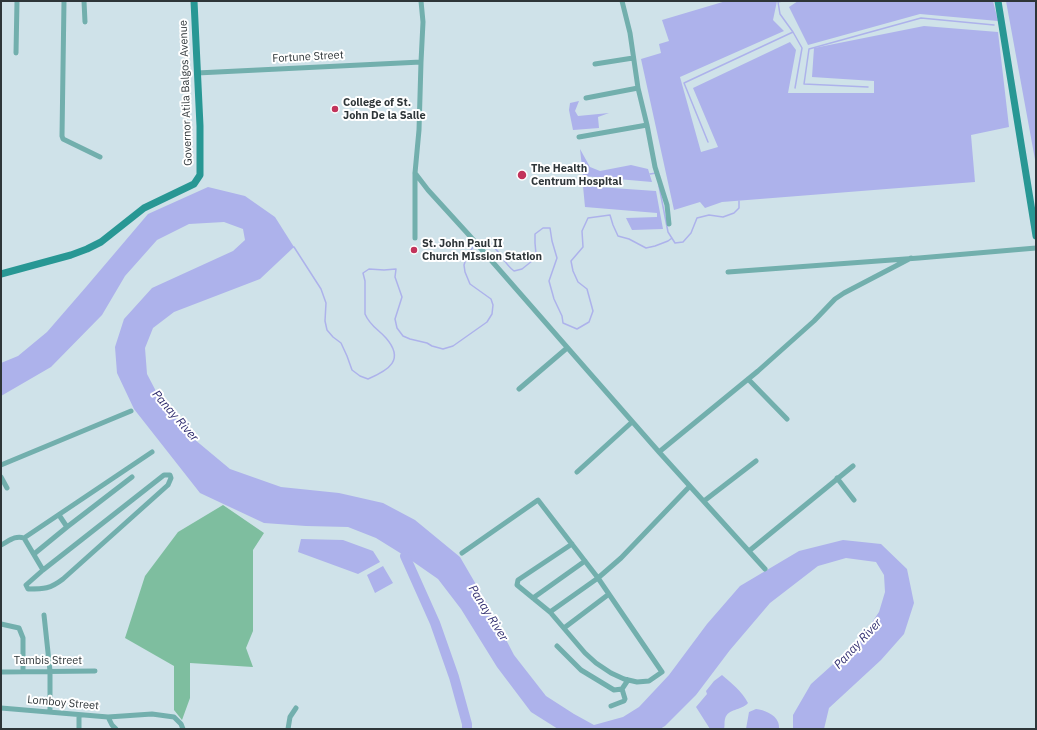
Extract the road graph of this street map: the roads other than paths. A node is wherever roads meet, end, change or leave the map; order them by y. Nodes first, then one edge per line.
1 (17, 1) edge
2 (64, 1) edge
3 (84, 1) edge
4 (194, 1) edge
5 (421, 1) edge
6 (622, 1) edge
7 (998, 1) edge
8 (85, 22) dead end
9 (16, 54) dead end
10 (633, 58) junction
11 (421, 62) junction
12 (595, 64) dead end
13 (197, 73) junction
14 (638, 88) junction
15 (586, 98) dead end
16 (647, 125) junction
17 (579, 137) dead end
18 (100, 157) dead end
19 (415, 172) junction
20 (669, 224) dead end
21 (1036, 236) edge
22 (415, 238) dead end
23 (1036, 248) edge
24 (911, 258) junction
25 (728, 272) dead end
26 (1, 274) edge
27 (567, 348) junction
28 (748, 379) junction
29 (519, 389) dead end
30 (131, 411) dead end
31 (787, 419) dead end
32 (632, 422) junction
33 (152, 452) dead end
34 (659, 452) junction
35 (756, 460) dead end
36 (1, 465) edge
37 (853, 466) dead end
38 (577, 472) dead end
39 (1, 477) edge
40 (132, 477) dead end
41 (837, 478) junction
42 (105, 484) junction
43 (690, 486) junction
44 (7, 488) dead end
45 (111, 493) junction
46 (854, 500) dead end
47 (704, 501) junction
48 (59, 516) junction
49 (67, 527) junction
50 (24, 538) junction
51 (572, 544) junction
52 (1, 545) edge
53 (749, 551) junction
54 (462, 553) dead end
55 (34, 554) junction
56 (585, 561) junction
57 (765, 569) dead end
58 (43, 570) junction
59 (598, 578) junction
60 (609, 594) junction
61 (533, 598) junction
62 (550, 612) junction
63 (44, 615) dead end
64 (1, 624) edge
65 (564, 628) junction
66 (557, 646) dead end
67 (22, 671) junction
68 (50, 671) junction
69 (95, 671) dead end
70 (1, 672) edge
71 (628, 680) junction
72 (622, 689) junction
73 (611, 706) dead end
74 (1, 708) edge
75 (296, 708) dead end
76 (50, 712) junction
77 (79, 715) junction
78 (108, 717) junction
79 (78, 729) edge
80 (116, 729) edge
81 (184, 729) edge
82 (288, 729) edge

1 - 9 street
2 - 18 street
3 - 8 street
4 - 13 main road, Governor Atila Balgos Avenue
5 - 11 street
6 - 10 street
7 - 21 main road
10 - 12 street
10 - 14 street
11 - 13 street, Fortune Street
11 - 19 street
13 - 26 main road, Governor Atila Balgos Avenue
14 - 15 street
14 - 16 street
16 - 17 street
16 - 20 street
19 - 22 street
19 - 27 street
23 - 24 street
24 - 25 street
24 - 28 street
27 - 29 street
27 - 32 street
28 - 31 street
28 - 34 street
30 - 36 street
32 - 34 street
32 - 38 street
33 - 42 street
34 - 43 street
35 - 47 street
37 - 41 street
39 - 44 street
40 - 45 street
41 - 46 street
41 - 53 street
42 - 45 street
42 - 48 street
43 - 47 street
43 - 59 street
45 - 49 street
47 - 53 street
48 - 49 street
48 - 50 street
49 - 55 street
50 - 52 street
50 - 55 street
51 - 54 street
51 - 56 street
51 - 61 street
53 - 57 street
55 - 58 street
56 - 59 street
56 - 61 street
58 - 58 street
59 - 60 street
59 - 62 street
60 - 65 street
60 - 71 street
61 - 62 street
62 - 65 street
63 - 68 street
64 - 67 street
65 - 71 street
66 - 72 street
67 - 68 street, Tambis Street
67 - 70 street, Tambis Street
68 - 69 street, Tambis Street
68 - 76 street
71 - 72 street
72 - 73 street
74 - 76 street, Lomboy Street
75 - 82 street
76 - 77 street, Lomboy Street
77 - 78 street, Lomboy Street
77 - 79 street
78 - 80 street, Lomboy Street
78 - 81 street

